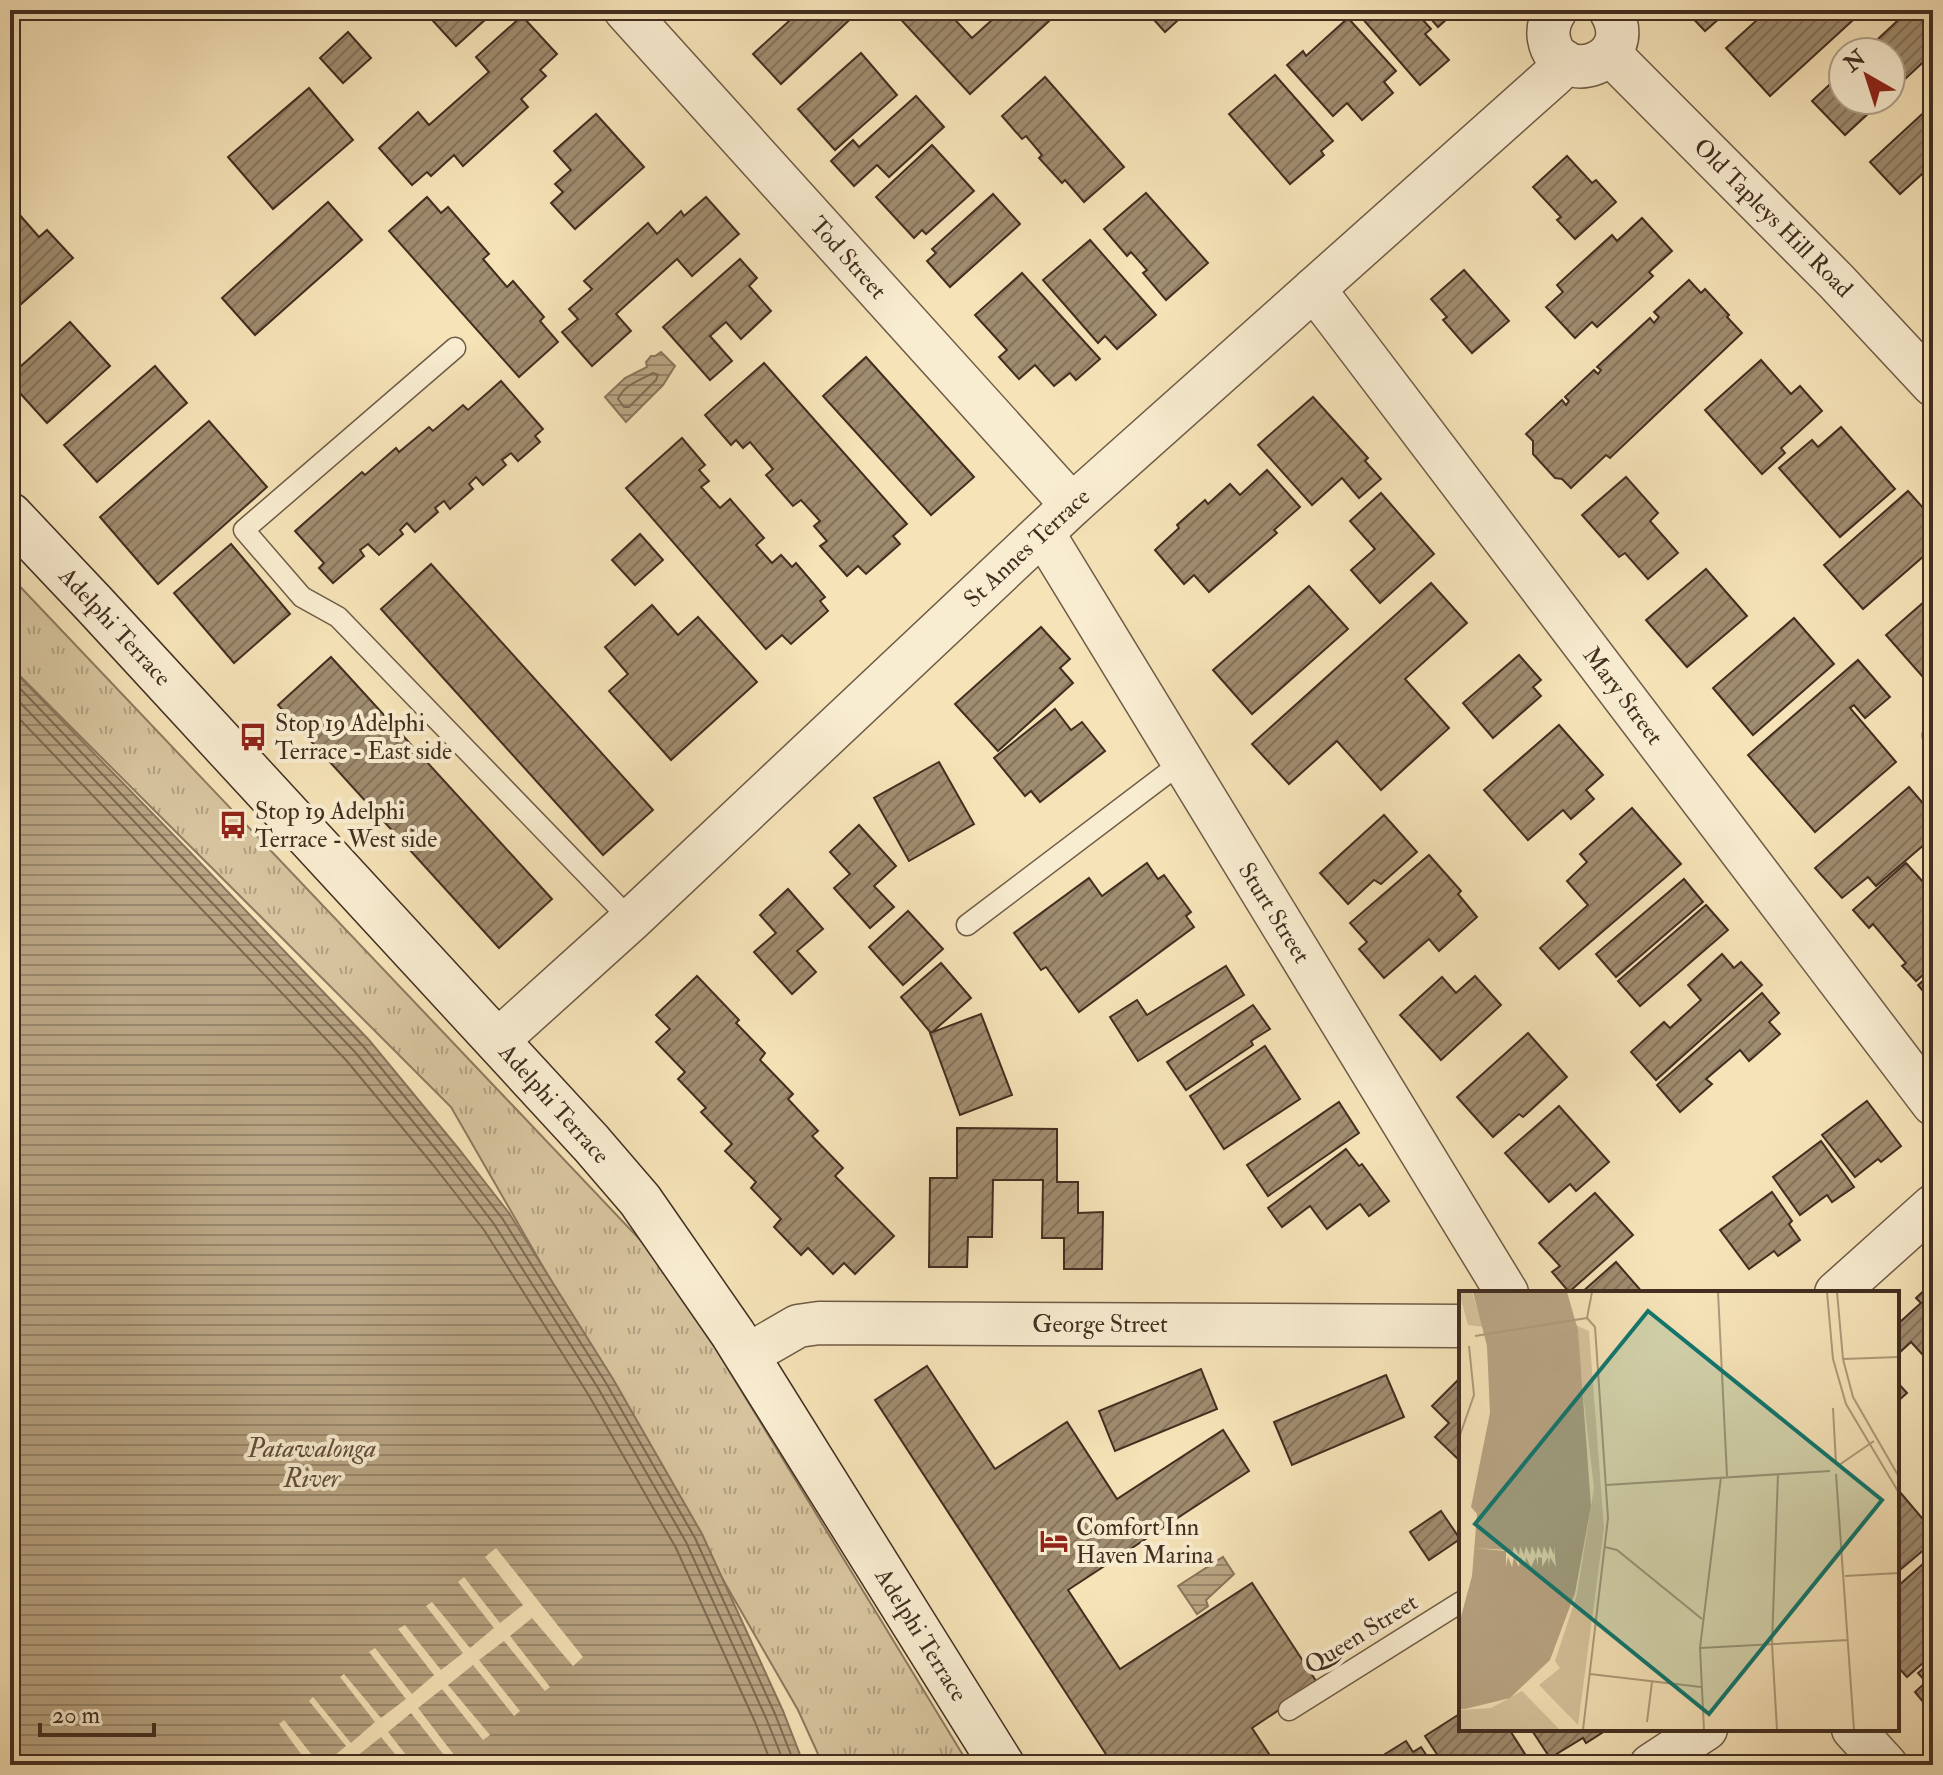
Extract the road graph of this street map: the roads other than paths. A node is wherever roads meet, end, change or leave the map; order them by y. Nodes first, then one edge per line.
1 (625, 10) edge
2 (1556, 10) edge
3 (1610, 10) edge
4 (1610, 54) junction
5 (1564, 61) junction
6 (1314, 289) junction
7 (455, 348) dead end
8 (1933, 385) edge
9 (10, 515) edge
10 (1057, 519) junction
11 (1182, 762) junction
12 (631, 920) junction
13 (967, 925) dead end
14 (497, 1041) junction
15 (1933, 1104) edge
16 (1933, 1206) edge
17 (1506, 1291) edge
18 (1838, 1291) edge
19 (1459, 1326) edge
20 (746, 1356) junction
21 (1459, 1603) edge
22 (1289, 1710) dead end
23 (1703, 1731) edge
24 (1855, 1731) edge
25 (1002, 1765) edge
26 (1651, 1765) edge
27 (1886, 1765) edge

1 - 10 street, Tod Street
2 - 5 street
3 - 4 street
4 - 5 street
4 - 8 street, Old Tapleys Hill Road
5 - 6 street, St Annes Terrace
6 - 10 street, St Annes Terrace
6 - 15 street, Mary Street
7 - 12 lane
9 - 14 street, Adelphi Terrace
10 - 11 street, Sturt Street
10 - 12 street, St Annes Terrace
11 - 13 lane
11 - 17 street, Sturt Street
12 - 14 street, St Annes Terrace
14 - 20 street, Adelphi Terrace
16 - 18 street
19 - 20 street, George Street
20 - 25 street, Adelphi Terrace
21 - 22 lane, Queen Street
23 - 26 street
24 - 27 street

